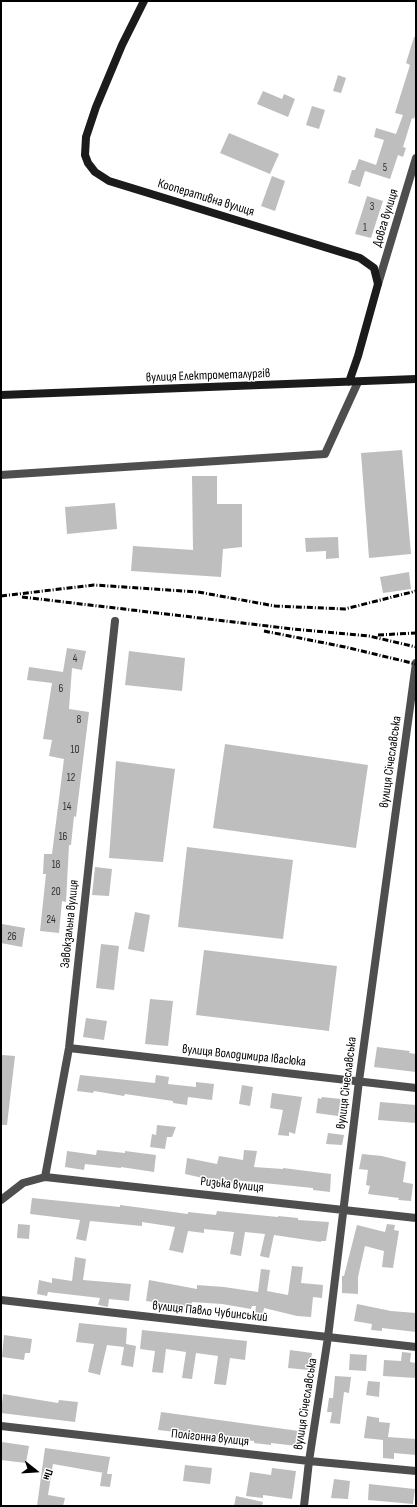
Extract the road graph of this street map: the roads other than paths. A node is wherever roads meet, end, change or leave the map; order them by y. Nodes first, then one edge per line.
1 (144, 1) edge
2 (416, 158) edge
3 (378, 284) junction
4 (416, 379) edge
5 (349, 382) junction
6 (358, 382) junction
7 (1, 395) edge
8 (1, 475) edge
9 (115, 622) dead end
10 (416, 663) edge
11 (69, 1048) junction
12 (360, 1081) junction
13 (416, 1088) edge
14 (46, 1178) junction
15 (1, 1200) edge
16 (343, 1210) junction
17 (416, 1218) edge
18 (1, 1300) edge
19 (328, 1337) junction
20 (416, 1347) edge
21 (1, 1426) edge
22 (310, 1461) junction
23 (416, 1471) edge
24 (304, 1506) edge

1 - 3 street, Кооперативна вулиця
2 - 3 street, Довга вулиця
3 - 5 street
4 - 6 street, вулиця Електрометалургів
5 - 6 street, вулиця Електрометалургів
5 - 7 street, вулиця Електрометалургів
6 - 8 street
9 - 11 street, Завокзальна вулиця
10 - 12 street, вулиця Січеславська
11 - 12 street, вулиця Володимира Івасюка
11 - 14 street, Завокзальна вулиця
12 - 13 street, вулиця Володимира Івасюка
12 - 16 street, вулиця Січеславська
14 - 15 street
14 - 16 street, Ризька вулиця
16 - 17 street, Ризька вулиця
16 - 19 street, вулиця Січеславська
18 - 19 street, вулиця Павло Чубинський
19 - 20 street, вулиця Павло Чубинський
19 - 22 street, вулиця Січеславська
21 - 22 street, Полігонна вулиця
22 - 23 street, Полігонна вулиця
22 - 24 street, вулиця Січеславська

